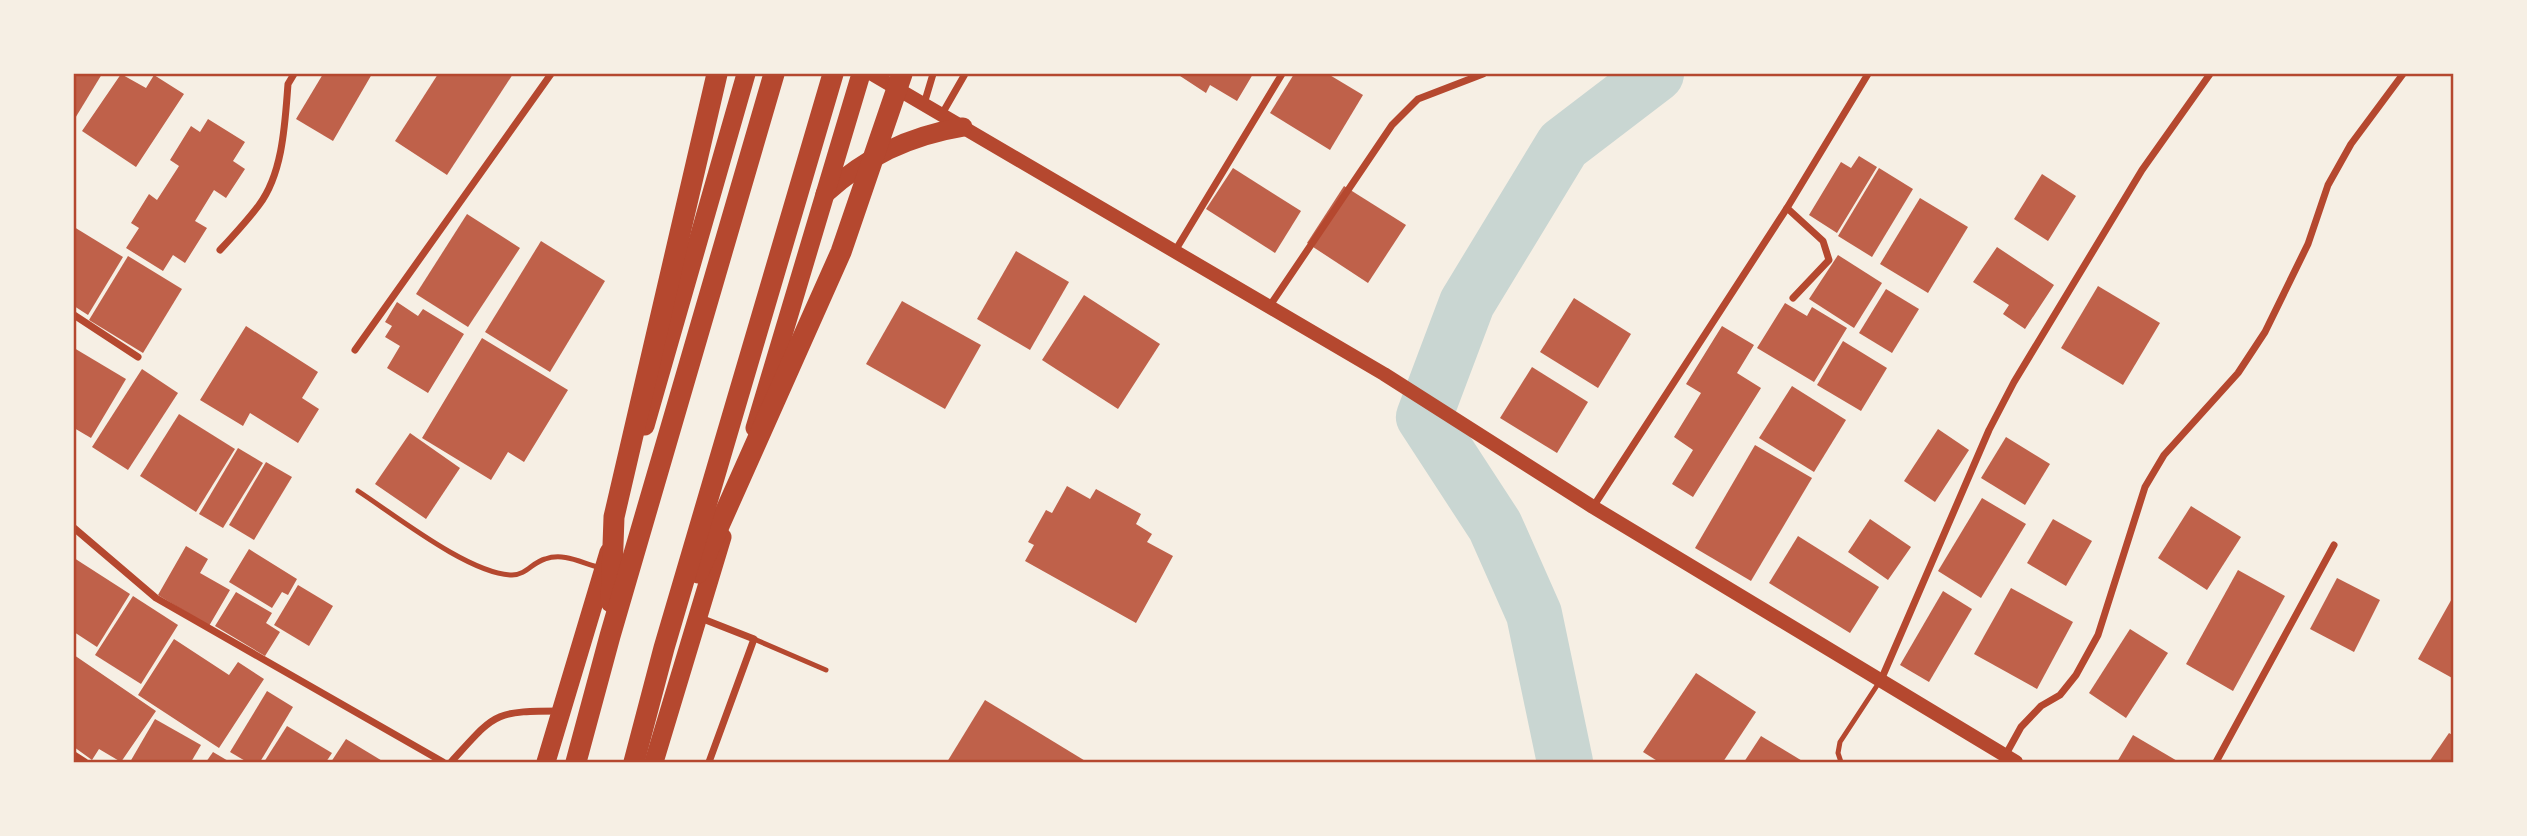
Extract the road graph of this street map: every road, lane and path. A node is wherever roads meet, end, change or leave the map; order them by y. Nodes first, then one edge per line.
1 (294, 74) edge
2 (551, 74) edge
3 (717, 74) edge
4 (732, 74) edge
5 (746, 74) edge
6 (775, 74) edge
7 (833, 74) edge
8 (861, 74) edge
9 (872, 74) edge
10 (902, 74) edge
11 (933, 74) edge
12 (965, 74) edge
13 (1282, 74) edge
14 (1483, 74) edge
15 (1868, 74) edge
16 (2210, 74) edge
17 (2403, 74) edge
18 (925, 104) junction
19 (734, 111) junction
20 (942, 114) junction
21 (963, 127) junction
22 (824, 195) junction
23 (1787, 208) junction
24 (220, 250) dead end
25 (1175, 251) junction
26 (1793, 298) dead end
27 (1269, 307) junction
28 (74, 315) edge
29 (355, 350) dead end
30 (138, 356) dead end
31 (358, 491) dead end
32 (1593, 507) junction
33 (74, 528) edge
34 (2334, 545) dead end
35 (604, 568) junction
36 (698, 617) junction
37 (610, 636) junction
38 (754, 639) junction
39 (664, 648) junction
40 (826, 670) dead end
41 (1881, 680) junction
42 (561, 711) junction
43 (74, 755) edge
44 (2010, 759) edge
45 (85, 762) edge
46 (443, 762) edge
47 (451, 762) edge
48 (546, 762) edge
49 (576, 762) edge
50 (634, 762) edge
51 (654, 762) edge
52 (709, 762) edge
53 (1841, 762) edge
54 (2216, 762) edge

1 - 24 street
2 - 29 street
3 - 37 highway
4 - 19 highway
5 - 19 highway
6 - 37 highway
7 - 39 highway
8 - 22 highway
9 - 18 main road
10 - 39 highway
11 - 18 street
12 - 20 street
13 - 25 street
14 - 27 street
15 - 23 street
16 - 41 street
17 - 44 street
18 - 20 main road
19 - 35 highway
20 - 21 main road
21 - 22 highway
21 - 25 main road
22 - 36 highway
23 - 26 street
23 - 32 street
25 - 27 main road
27 - 32 main road
28 - 30 street
31 - 35 lane
32 - 41 main road
33 - 46 street
34 - 54 street
35 - 42 highway
36 - 38 street
36 - 51 highway
37 - 49 highway
38 - 40 lane
38 - 52 street
39 - 50 highway
41 - 44 main road
41 - 53 lane
42 - 47 street
42 - 48 highway
43 - 45 street

